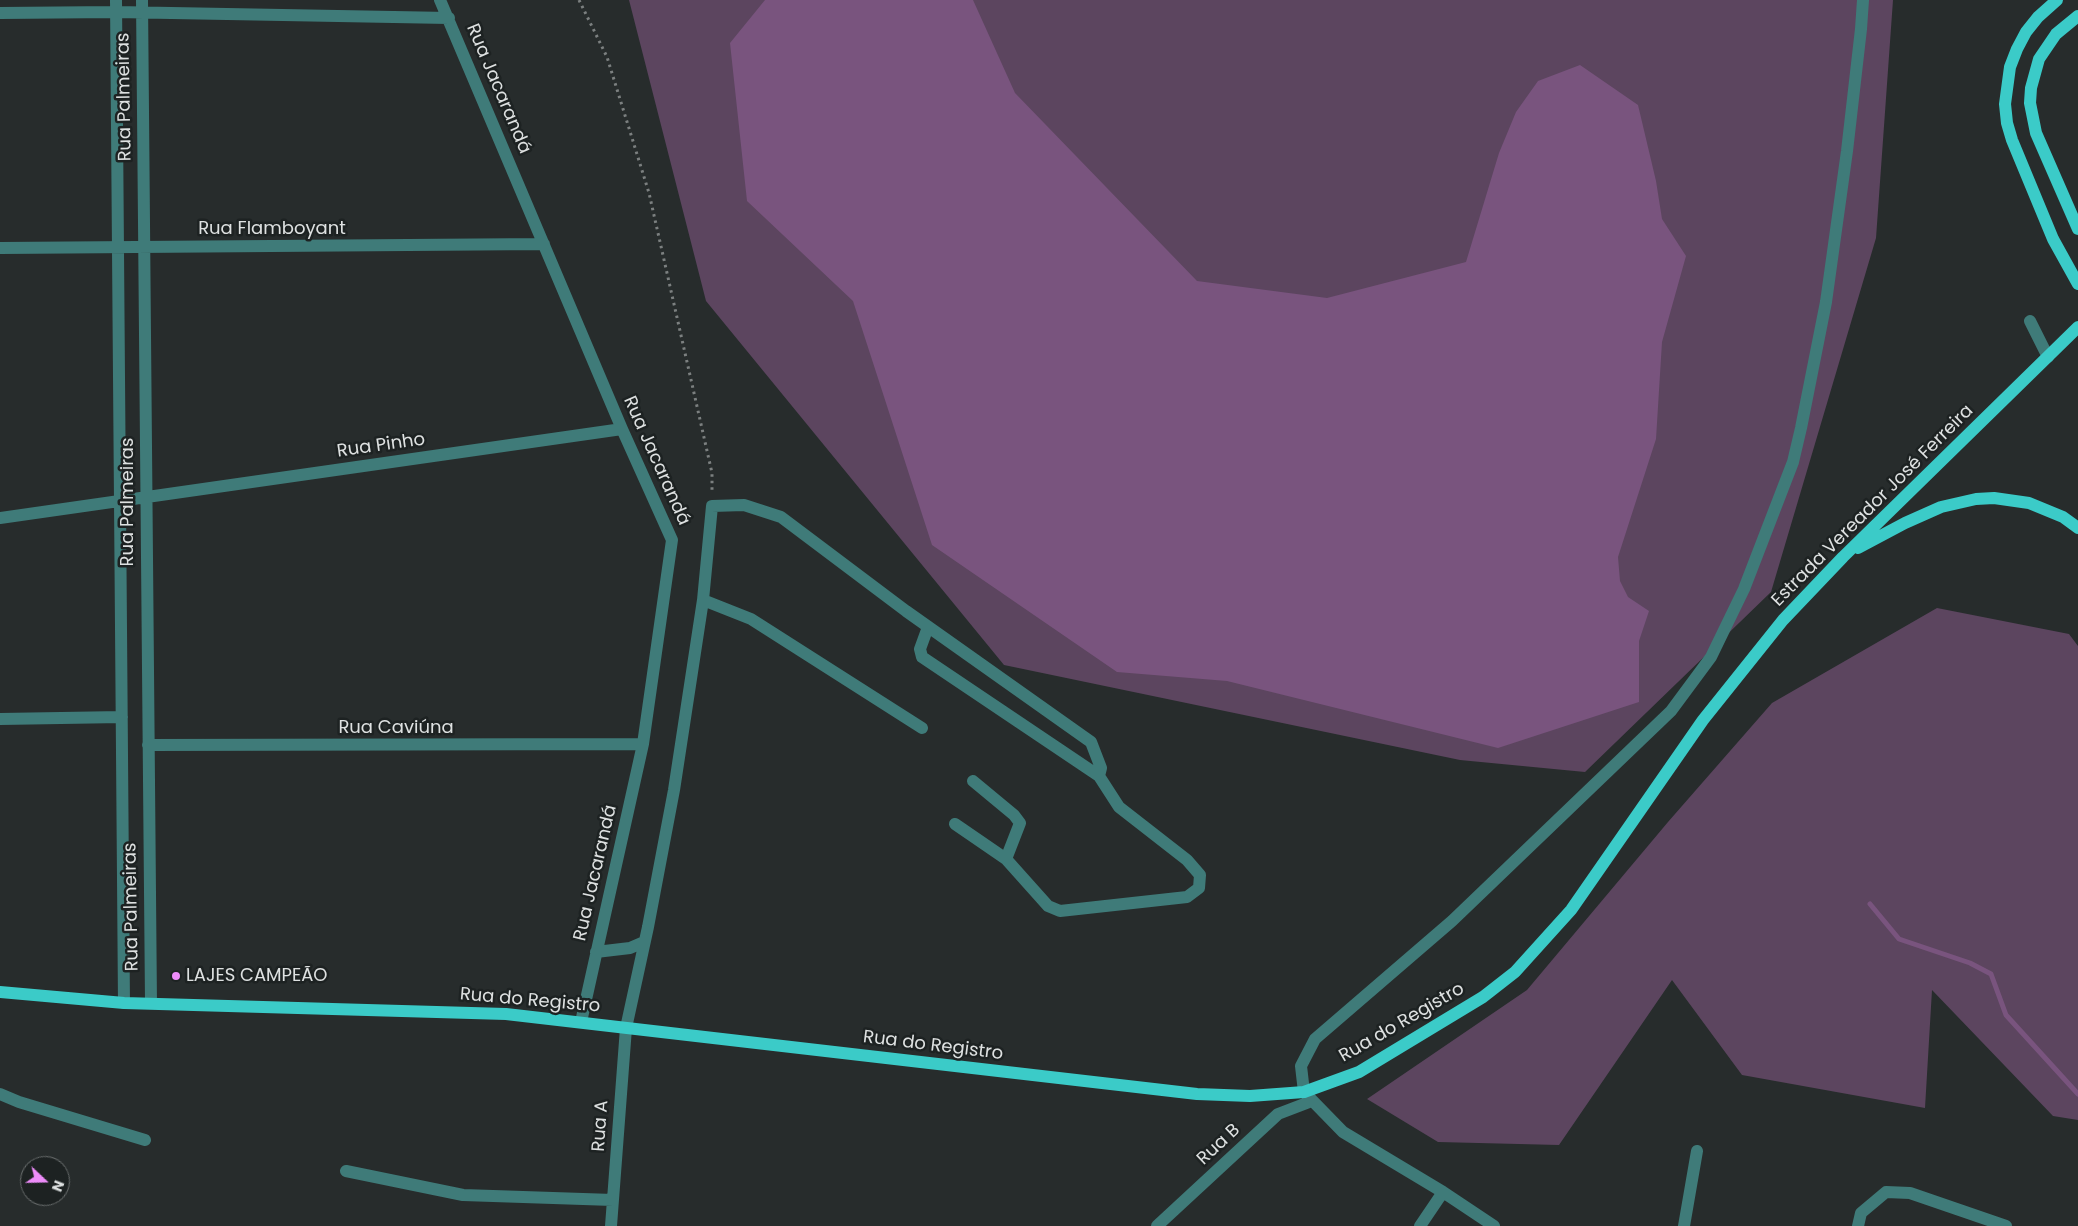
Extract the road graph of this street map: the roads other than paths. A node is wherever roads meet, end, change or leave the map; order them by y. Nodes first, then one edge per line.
1 (440, 0) edge
2 (1863, 0) edge
3 (2057, 0) edge
4 (116, 6) edge
5 (142, 6) edge
6 (0, 13) edge
7 (2078, 16) edge
8 (449, 18) junction
9 (2078, 228) edge
10 (544, 244) junction
11 (0, 248) edge
12 (118, 248) junction
13 (144, 248) junction
14 (2078, 284) edge
15 (2030, 321) dead end
16 (2078, 327) edge
17 (2048, 358) junction
18 (622, 429) junction
19 (146, 499) junction
20 (119, 501) junction
21 (0, 518) edge
22 (2078, 528) edge
23 (1843, 557) junction
24 (703, 600) junction
25 (928, 627) junction
26 (122, 717) junction
27 (0, 719) edge
28 (1703, 720) joint
29 (922, 728) dead end
30 (643, 744) junction
31 (148, 745) junction
32 (1098, 776) junction
33 (974, 782) dead end
34 (955, 824) dead end
35 (1006, 859) junction
36 (644, 942) junction
37 (596, 952) junction
38 (0, 992) edge
39 (124, 1003) junction
40 (151, 1003) junction
41 (580, 1022) junction
42 (626, 1028) junction
43 (0, 1094) edge
44 (1308, 1096) junction
45 (146, 1140) dead end
46 (1697, 1151) dead end
47 (346, 1171) dead end
48 (1443, 1192) junction
49 (613, 1200) junction
50 (611, 1226) edge
51 (1156, 1226) edge
52 (1420, 1226) edge
53 (1494, 1226) edge
54 (1684, 1226) edge
55 (1858, 1226) edge
56 (2006, 1226) edge

1 - 8 street, Rua Jacarandá
2 - 44 street
3 - 14 main road
4 - 5 street
4 - 6 street
4 - 12 street, Rua Palmeiras
5 - 8 street
5 - 13 street, Rua Palmeiras
7 - 9 main road
8 - 10 street, Rua Jacarandá
10 - 13 street, Rua Flamboyant
10 - 18 street, Rua Jacarandá
11 - 12 street, Rua Flamboyant
12 - 13 street, Rua Flamboyant
12 - 20 street, Rua Palmeiras
13 - 19 street, Rua Palmeiras
15 - 17 street
16 - 17 main road, Estrada Vereador José Ferreira
17 - 23 main road, Estrada Vereador José Ferreira
18 - 19 street, Rua Pinho
18 - 30 street, Rua Jacarandá
19 - 20 street, Rua Pinho
19 - 31 street, Rua Palmeiras
20 - 21 street, Rua Pinho
20 - 26 street, Rua Palmeiras
22 - 23 main road
23 - 28 main road, Estrada Vereador José Ferreira
24 - 25 street, Rua A
24 - 29 street
24 - 36 street, Rua A
25 - 32 street
25 - 32 street
26 - 27 street
26 - 39 street, Rua Palmeiras
28 - 44 main road, Rua do Registro
30 - 31 street, Rua Caviúna
30 - 37 street, Rua Jacarandá
31 - 40 street, Rua Palmeiras
32 - 35 street
33 - 35 street
34 - 35 street
36 - 37 street
36 - 42 street, Rua A
37 - 41 street, Rua Jacarandá
38 - 39 main road, Rua do Registro
39 - 40 main road, Rua do Registro
40 - 41 main road, Rua do Registro
41 - 42 main road, Rua do Registro
42 - 44 main road, Rua do Registro
42 - 49 street, Rua A
43 - 45 street
44 - 48 street
44 - 51 street, Rua B
46 - 54 street
47 - 49 street
48 - 52 street
48 - 53 street
49 - 50 street, Rua A
55 - 56 street

